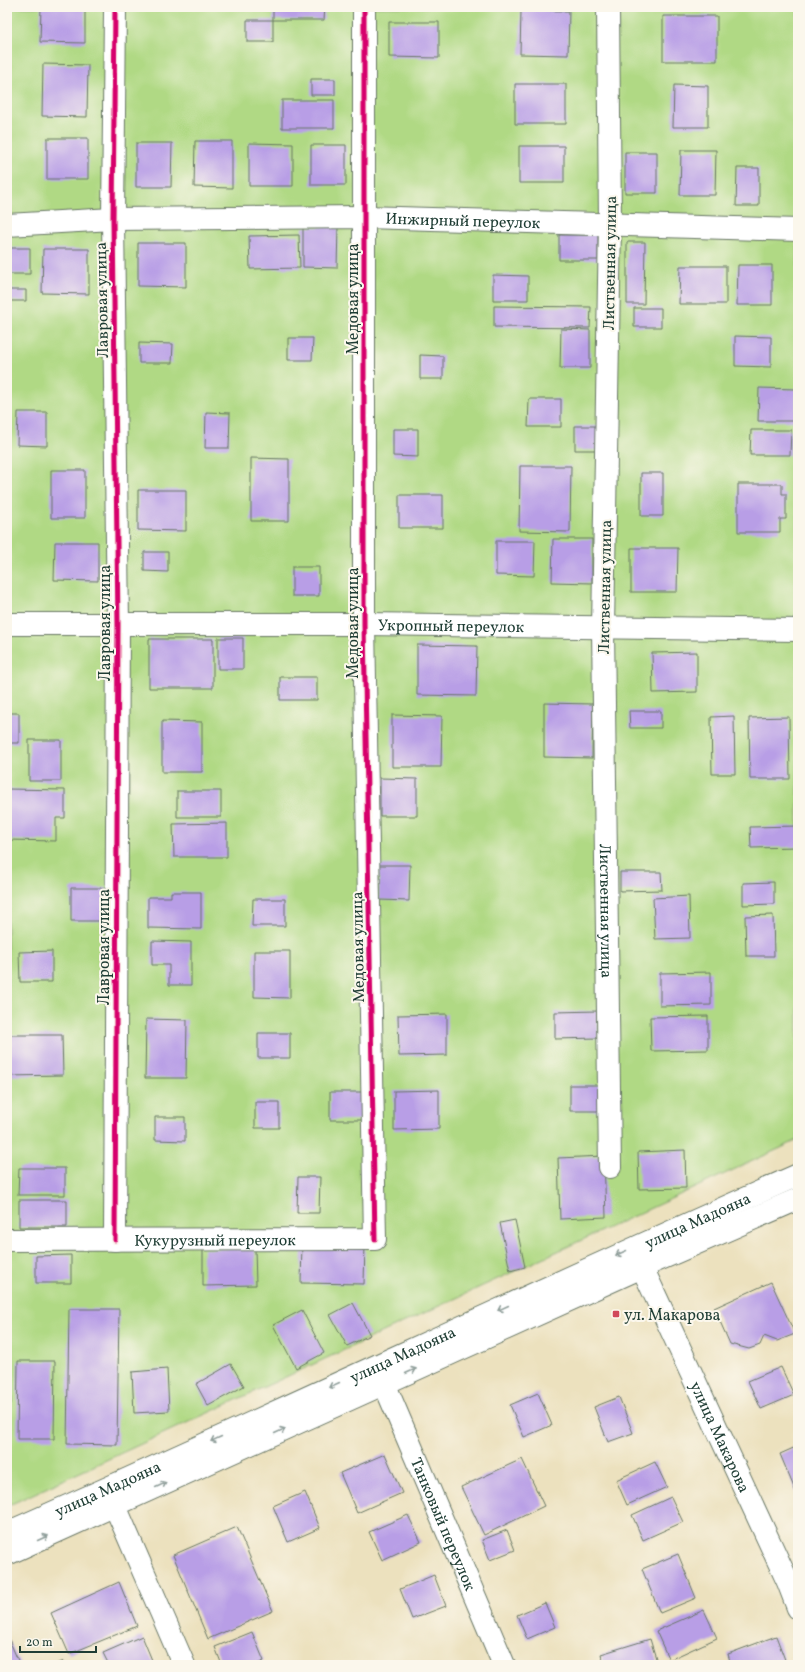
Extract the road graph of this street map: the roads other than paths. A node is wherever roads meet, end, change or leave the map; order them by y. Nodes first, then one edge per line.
1 (115, 7) edge
2 (364, 7) edge
3 (608, 7) edge
4 (365, 217) junction
5 (112, 219) junction
6 (610, 224) junction
7 (7, 225) edge
8 (798, 230) edge
9 (7, 624) edge
10 (364, 624) junction
11 (118, 625) junction
12 (603, 628) junction
13 (798, 630) edge
14 (610, 1167) dead end
15 (798, 1175) edge
16 (798, 1199) edge
17 (374, 1239) joint
18 (7, 1240) edge
19 (115, 1240) junction
20 (642, 1267) junction
21 (384, 1383) junction
22 (115, 1506) junction
23 (7, 1533) edge
24 (7, 1554) edge
25 (798, 1608) edge
26 (184, 1665) edge
27 (504, 1665) edge

1 - 5 street, Лавровая улица
2 - 4 street, Медовая улица
3 - 6 street, Лиственная улица
4 - 5 street, Инжирный переулок
4 - 6 street, Инжирный переулок
4 - 10 street, Медовая улица
5 - 7 street, Инжирный переулок
5 - 11 street, Лавровая улица
6 - 8 street, Инжирный переулок
6 - 12 street, Лиственная улица
9 - 11 street, Укропный переулок
10 - 11 street, Укропный переулок
10 - 12 street, Укропный переулок
10 - 17 street, Медовая улица
11 - 19 street, Лавровая улица
12 - 13 street, Укропный переулок
12 - 14 street, Лиственная улица
15 -> 23 street, улица Мадояна
16 - 20 street, улица Мадояна
17 - 19 street, Кукурузный переулок
18 - 19 street, Кукурузный переулок
21 -> 20 street, улица Мадояна
20 - 25 street, улица Макарова
22 -> 21 street, улица Мадояна
21 - 27 street, Танковый переулок
24 -> 22 street, улица Мадояна
22 - 26 street

